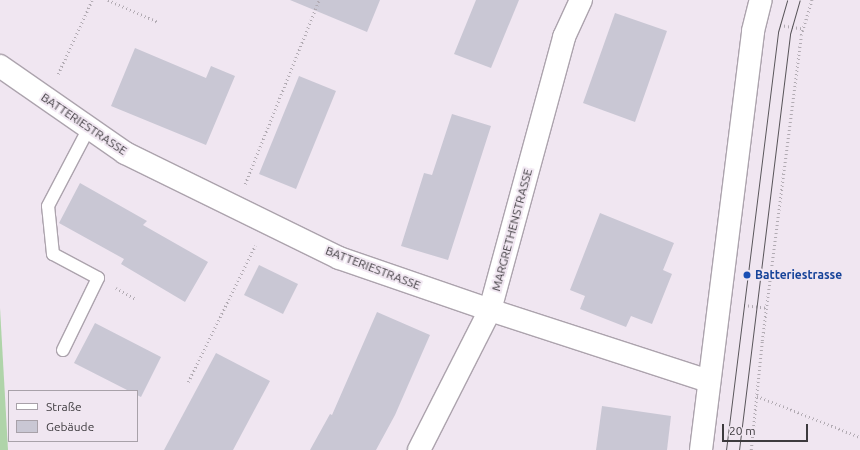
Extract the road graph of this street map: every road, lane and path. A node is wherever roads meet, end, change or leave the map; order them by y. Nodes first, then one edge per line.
1 (92, 0) edge
2 (108, 0) edge
3 (319, 0) edge
4 (581, 0) edge
5 (761, 0) edge
6 (812, 0) edge
7 (158, 22) dead end
8 (775, 24) dead end
9 (804, 29) junction
10 (0, 66) edge
11 (46, 98) junction
12 (89, 128) junction
13 (236, 207) junction
14 (266, 222) junction
15 (739, 305) dead end
16 (767, 308) junction
17 (490, 310) junction
18 (63, 350) dead end
19 (709, 381) junction
20 (188, 382) dead end
21 (756, 396) junction
22 (860, 437) edge
23 (419, 450) edge
24 (701, 450) edge
25 (751, 450) edge

1 - 11 path
2 - 7 path
3 - 13 path
4 - 17 street, MARGRETHENSTRASSE
5 - 19 street
6 - 9 path
8 - 9 path
9 - 16 path
10 - 11 street, BATTERIESTRASSE
11 - 12 street, BATTERIESTRASSE
12 - 13 street, BATTERIESTRASSE
12 - 18 lane
13 - 14 street, BATTERIESTRASSE
14 - 17 street, BATTERIESTRASSE
14 - 20 path
15 - 16 path
16 - 21 path
17 - 19 street, BATTERIESTRASSE
17 - 23 street, MARGRETHENSTRASSE
19 - 24 street
21 - 22 path
21 - 25 path

